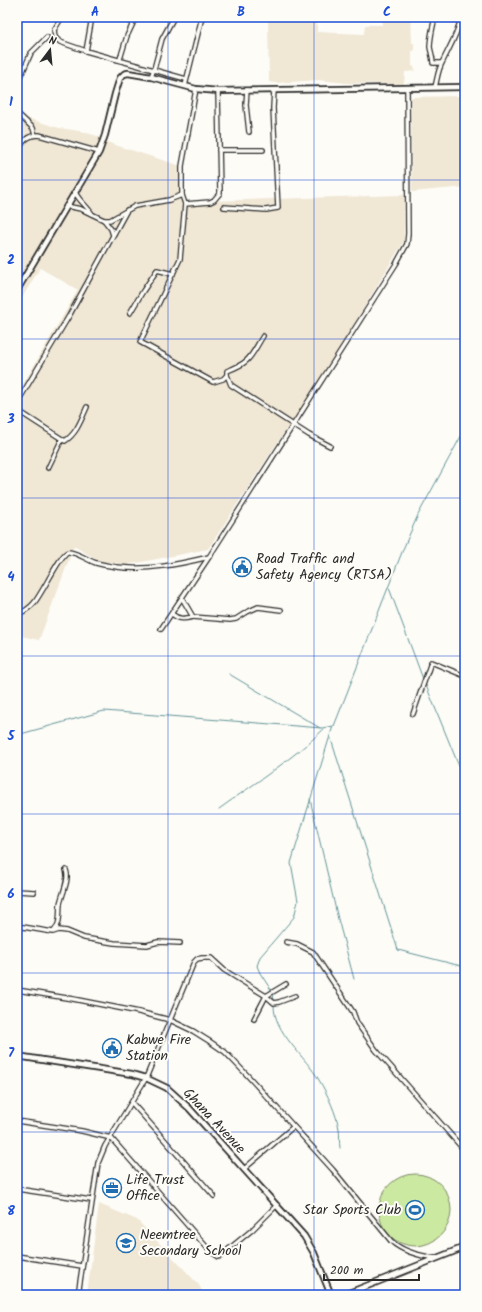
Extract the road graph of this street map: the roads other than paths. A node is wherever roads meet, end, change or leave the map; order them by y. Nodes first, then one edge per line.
1 (62, 17) edge
2 (92, 17) edge
3 (136, 17) edge
4 (174, 17) edge
5 (202, 17) edge
6 (435, 17) edge
7 (461, 19) edge
8 (465, 19) edge
9 (47, 37) dead end
10 (86, 51) junction
11 (120, 59) junction
12 (441, 63) junction
13 (154, 69) junction
14 (151, 77) junction
15 (186, 79) junction
16 (17, 80) edge
17 (184, 86) junction
18 (435, 87) junction
19 (465, 87) edge
20 (407, 88) junction
21 (196, 89) junction
22 (247, 90) junction
23 (274, 90) junction
24 (218, 91) junction
25 (17, 113) edge
26 (249, 132) dead end
27 (34, 135) junction
28 (219, 150) junction
29 (263, 150) dead end
30 (17, 152) edge
31 (98, 152) junction
32 (75, 192) junction
33 (182, 195) junction
34 (185, 204) junction
35 (66, 206) junction
36 (224, 207) dead end
37 (127, 210) junction
38 (93, 215) junction
39 (104, 220) junction
40 (114, 236) junction
41 (173, 274) junction
42 (17, 290) edge
43 (130, 314) dead end
44 (263, 336) dead end
45 (227, 375) junction
46 (17, 403) edge
47 (87, 407) dead end
48 (17, 410) edge
49 (293, 425) junction
50 (62, 439) junction
51 (330, 446) dead end
52 (48, 468) dead end
53 (209, 557) junction
54 (182, 598) junction
55 (281, 610) dead end
56 (172, 614) junction
57 (17, 615) edge
58 (193, 617) junction
59 (161, 629) dead end
60 (465, 676) edge
61 (413, 714) dead end
62 (66, 870) dead end
63 (17, 891) edge
64 (34, 892) dead end
65 (17, 926) edge
66 (53, 932) junction
67 (286, 942) dead end
68 (180, 943) dead end
69 (286, 984) dead end
70 (17, 990) edge
71 (266, 996) junction
72 (295, 996) dead end
73 (254, 1019) dead end
74 (170, 1020) junction
75 (17, 1056) edge
76 (146, 1078) junction
77 (132, 1103) junction
78 (17, 1121) edge
79 (293, 1127) junction
80 (111, 1138) junction
81 (465, 1151) edge
82 (244, 1169) junction
83 (17, 1189) edge
84 (214, 1196) dead end
85 (91, 1200) junction
86 (277, 1205) junction
87 (465, 1247) edge
88 (17, 1256) edge
89 (438, 1258) junction
90 (82, 1266) junction
91 (78, 1295) edge
92 (331, 1295) edge
93 (344, 1295) edge

1 - 10 street
2 - 10 street
3 - 11 street
4 - 13 street
5 - 15 street
6 - 12 street
7 - 8 street
7 - 12 street
9 - 16 street
10 - 11 street
11 - 13 street
12 - 18 street
13 - 14 street
13 - 15 street
14 - 17 main road
14 - 31 main road
15 - 17 street
17 - 21 main road
18 - 19 main road
18 - 20 main road
20 - 23 main road
20 - 49 street
21 - 24 main road
21 - 33 street
22 - 23 main road
22 - 24 main road
22 - 26 street
23 - 36 street
24 - 28 street
25 - 27 street
27 - 30 street
27 - 31 street
28 - 29 street
28 - 34 street
31 - 32 main road
32 - 35 main road
32 - 38 street
33 - 34 street
33 - 37 street
34 - 41 street
35 - 38 street
35 - 42 main road
37 - 39 street
37 - 40 street
38 - 39 street
39 - 40 street
40 - 46 street
41 - 43 street
41 - 45 street
44 - 45 street
45 - 49 street
47 - 50 street
48 - 50 street
49 - 51 street
49 - 53 street
50 - 52 street
53 - 54 street
53 - 57 street
54 - 56 street
54 - 58 street
55 - 58 street
56 - 58 street
56 - 59 street
60 - 61 street
62 - 66 street
63 - 64 street
65 - 66 street
66 - 68 street
67 - 81 street
69 - 71 street
70 - 74 street
71 - 72 street
71 - 73 street
71 - 74 street
74 - 76 street
74 - 79 street
75 - 76 main road, Ghana Avenue
76 - 77 street
76 - 82 main road, Ghana Avenue
77 - 80 street
77 - 84 street
78 - 80 street
79 - 82 street
79 - 89 street
80 - 85 street
80 - 86 street
82 - 86 main road, Ghana Avenue
83 - 85 street
85 - 90 street
86 - 92 main road, Ghana Avenue
87 - 89 highway
88 - 90 street
89 - 93 highway
90 - 91 street

